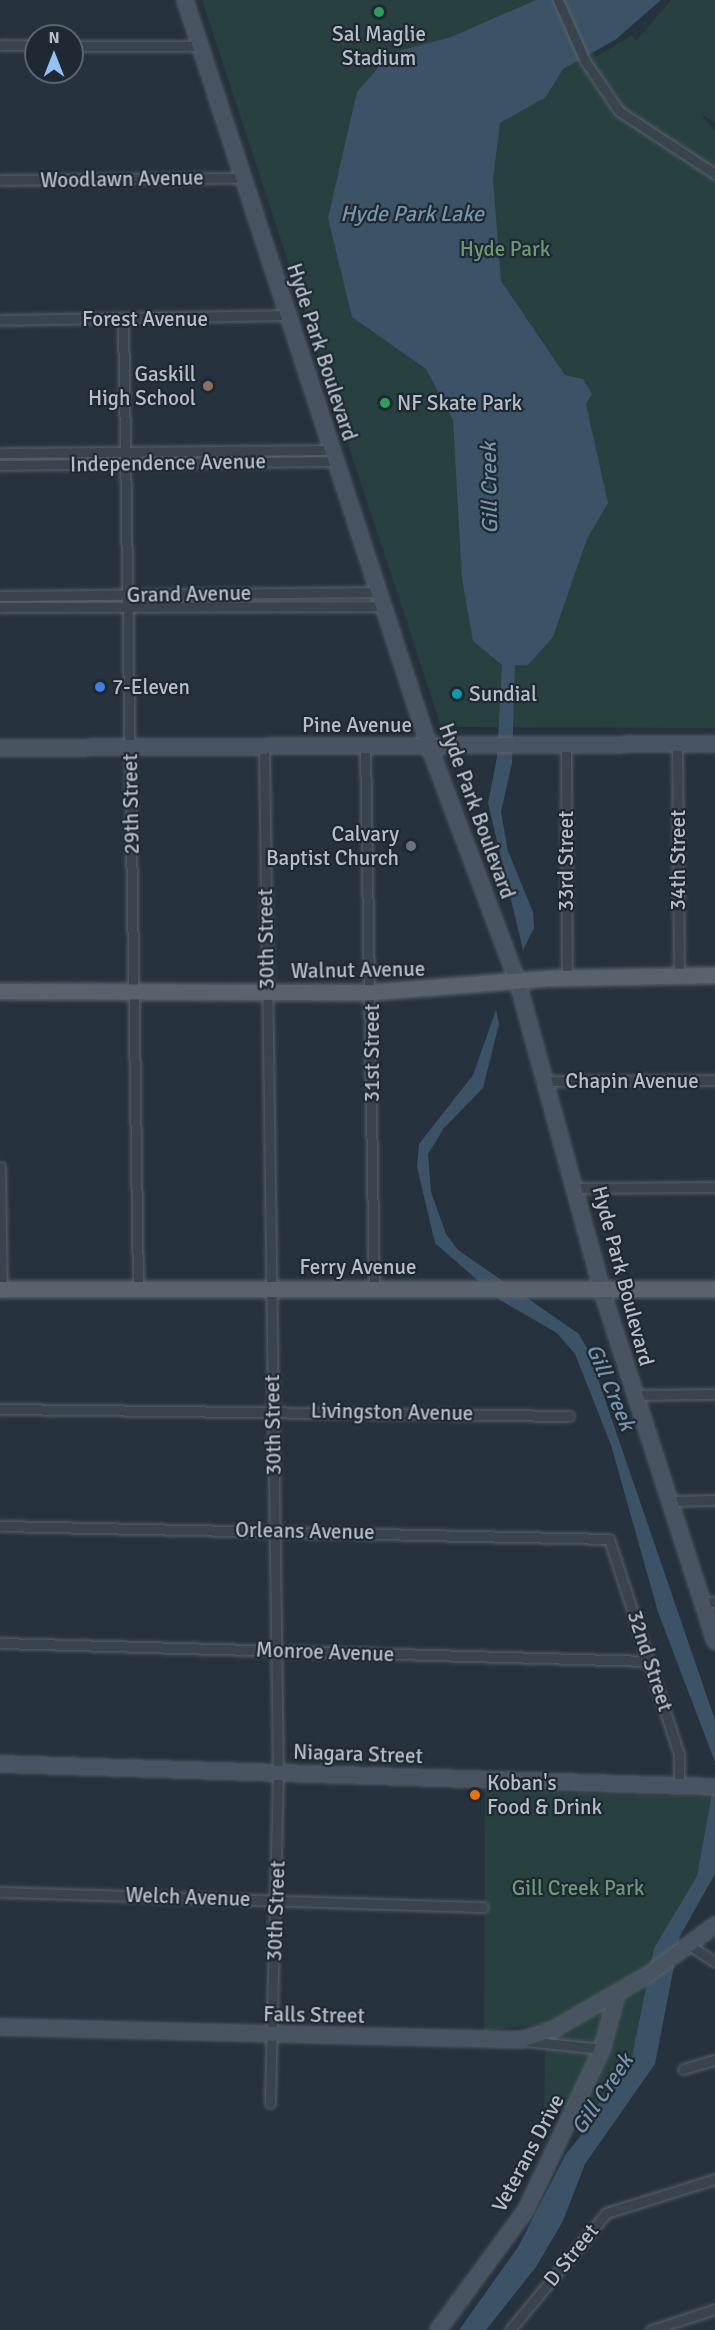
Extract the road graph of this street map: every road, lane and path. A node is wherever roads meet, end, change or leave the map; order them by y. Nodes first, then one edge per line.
1 (185, 0) edge
2 (558, 0) edge
3 (0, 45) edge
4 (24, 45) edge
5 (84, 46) edge
6 (200, 46) junction
7 (715, 174) edge
8 (243, 178) junction
9 (0, 180) edge
10 (289, 315) junction
11 (123, 319) junction
12 (0, 320) edge
13 (0, 453) edge
14 (334, 456) junction
15 (123, 459) junction
16 (0, 465) edge
17 (378, 592) junction
18 (127, 595) junction
19 (0, 596) edge
20 (383, 606) junction
21 (0, 607) edge
22 (127, 607) junction
23 (566, 744) junction
24 (677, 744) junction
25 (715, 744) edge
26 (365, 746) junction
27 (429, 746) junction
28 (130, 747) junction
29 (264, 747) junction
30 (0, 748) edge
31 (679, 975) junction
32 (715, 975) edge
33 (567, 977) junction
34 (518, 983) junction
35 (0, 991) edge
36 (133, 992) junction
37 (266, 992) junction
38 (371, 992) junction
39 (715, 1080) edge
40 (549, 1082) junction
41 (0, 1167) edge
42 (715, 1187) edge
43 (577, 1188) junction
44 (271, 1288) junction
45 (374, 1288) junction
46 (1, 1289) edge
47 (138, 1289) junction
48 (715, 1289) edge
49 (602, 1291) junction
50 (715, 1394) edge
51 (634, 1395) junction
52 (0, 1408) edge
53 (273, 1409) junction
54 (569, 1416) dead end
55 (715, 1500) edge
56 (670, 1501) junction
57 (0, 1526) edge
58 (275, 1530) junction
59 (609, 1539) joint
60 (709, 1602) edge
61 (715, 1641) edge
62 (0, 1643) edge
63 (277, 1650) junction
64 (649, 1661) junction
65 (0, 1764) edge
66 (278, 1772) junction
67 (679, 1785) junction
68 (710, 1787) edge
69 (0, 1892) edge
70 (276, 1900) junction
71 (483, 1907) dead end
72 (715, 1924) edge
73 (692, 1947) junction
74 (715, 1962) edge
75 (617, 1994) junction
76 (0, 2027) edge
77 (272, 2036) junction
78 (521, 2040) junction
79 (602, 2049) junction
80 (715, 2060) edge
81 (683, 2069) dead end
82 (270, 2103) dead end
83 (715, 2179) edge
84 (715, 2309) edge
85 (438, 2330) edge
86 (510, 2330) edge
87 (651, 2330) edge

1 - 6 main road, Hyde Park Boulevard
2 - 7 street
3 - 4 street
5 - 6 street
6 - 8 main road, Hyde Park Boulevard
8 - 9 street, Woodlawn Avenue
8 - 10 main road, Hyde Park Boulevard
10 - 11 street, Forest Avenue
10 - 14 main road, Hyde Park Boulevard
11 - 12 street, Forest Avenue
11 - 15 street, 29th Street
13 - 15 street, Independence Avenue
14 - 15 street, Independence Avenue
14 - 17 main road, Hyde Park Boulevard
15 - 16 street, Independence Avenue
15 - 18 street, 29th Street
17 - 18 street, Grand Avenue
17 - 20 main road, Hyde Park Boulevard
18 - 19 street, Grand Avenue
18 - 22 street, 29th Street
20 - 22 street
20 - 27 main road, Hyde Park Boulevard
21 - 22 street
22 - 28 street, 29th Street
23 - 24 main road, Pine Avenue
23 - 27 main road, Pine Avenue
23 - 33 street, 33rd Street
24 - 25 main road, Pine Avenue
24 - 31 street, 34th Street
26 - 27 main road, Pine Avenue
26 - 29 main road, Pine Avenue
26 - 38 street, 31st Street
27 - 34 main road, Hyde Park Boulevard
28 - 29 main road, Pine Avenue
28 - 30 main road, Pine Avenue
28 - 36 street, 29th Street
29 - 37 street, 30th Street
31 - 32 main road, Walnut Avenue
31 - 33 main road, Walnut Avenue
33 - 34 main road, Walnut Avenue
34 - 38 main road, Walnut Avenue
34 - 40 main road, Hyde Park Boulevard
35 - 36 main road, Walnut Avenue
36 - 37 main road, Walnut Avenue
36 - 47 street, 29th Street
37 - 38 main road, Walnut Avenue
37 - 44 street, 30th Street
38 - 45 street, 31st Street
39 - 40 street, Chapin Avenue
40 - 43 main road, Hyde Park Boulevard
41 - 46 street
42 - 43 street
43 - 49 main road, Hyde Park Boulevard
44 - 45 main road, Ferry Avenue
44 - 47 main road, Ferry Avenue
44 - 53 street, 30th Street
45 - 49 main road, Ferry Avenue
46 - 47 main road, Ferry Avenue
48 - 49 main road, Ferry Avenue
49 - 51 main road, Hyde Park Boulevard
50 - 51 street
51 - 56 main road, Hyde Park Boulevard
52 - 53 street, Livingston Avenue
53 - 54 street, Livingston Avenue
53 - 58 street, 30th Street
55 - 56 street
56 - 60 main road, Hyde Park Boulevard
57 - 58 street, Orleans Avenue
58 - 59 street, Orleans Avenue
58 - 63 street, 30th Street
59 - 64 street, 32nd Street
60 - 61 main road, Hyde Park Boulevard
62 - 63 street, Monroe Avenue
63 - 64 street, Monroe Avenue
63 - 66 street, 30th Street
64 - 67 street, 32nd Street
65 - 66 main road, Niagara Street
66 - 67 main road, Niagara Street
66 - 70 street, 30th Street
67 - 68 main road, Niagara Street
69 - 70 street, Welch Avenue
70 - 71 street, Welch Avenue
70 - 77 street, 30th Street
72 - 73 main road, Falls Street
73 - 74 street
73 - 75 main road, Falls Street
75 - 78 main road, Falls Street
75 - 79 main road, Veterans Drive
76 - 77 main road, Falls Street
77 - 78 main road, Falls Street
77 - 82 street, 30th Street
78 - 79 street
79 - 85 main road, Veterans Drive
80 - 81 street
83 - 86 street, D Street
84 - 87 street

